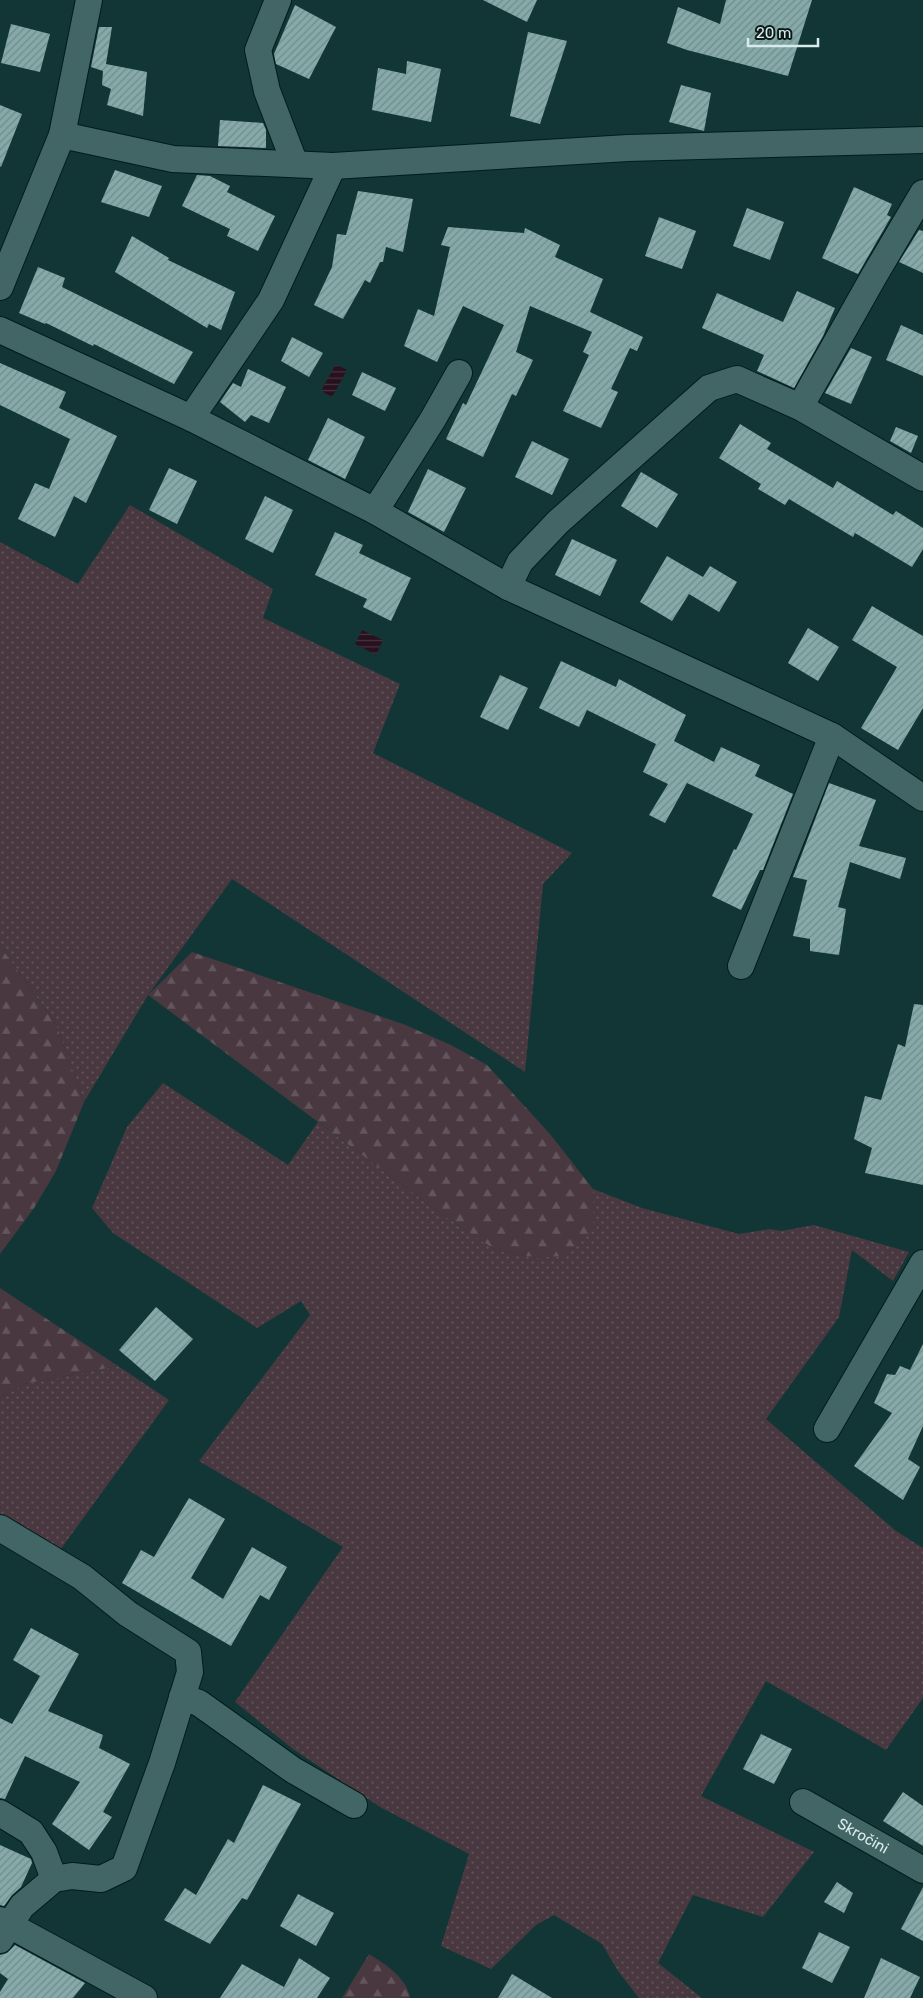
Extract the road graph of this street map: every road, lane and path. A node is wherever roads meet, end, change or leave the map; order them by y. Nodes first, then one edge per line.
1 (88, 0) edge
2 (278, 0) edge
3 (62, 135) junction
4 (923, 140) edge
5 (295, 164) junction
6 (333, 166) junction
7 (923, 194) edge
8 (0, 287) edge
9 (0, 330) edge
10 (459, 373) dead end
11 (800, 407) junction
12 (191, 418) junction
13 (923, 478) edge
14 (375, 511) junction
15 (508, 586) junction
16 (832, 736) junction
17 (923, 798) edge
18 (740, 966) dead end
19 (923, 1263) edge
20 (828, 1429) dead end
21 (0, 1528) edge
22 (182, 1697) junction
23 (803, 1802) dead end
24 (354, 1805) dead end
25 (0, 1813) edge
26 (923, 1870) edge
27 (54, 1879) junction
28 (4, 1928) edge
29 (144, 1998) edge

1 - 3 street
2 - 5 street
3 - 5 street
3 - 8 street
4 - 6 street
5 - 6 street
6 - 12 street
7 - 11 street
9 - 12 street
10 - 14 street
11 - 13 street
11 - 15 street
12 - 14 street
14 - 15 street
15 - 16 street
16 - 17 street
16 - 18 street
19 - 20 street
21 - 22 street
22 - 24 street
22 - 27 street
23 - 26 street, Skročini
25 - 27 street
27 - 28 street
28 - 29 street

